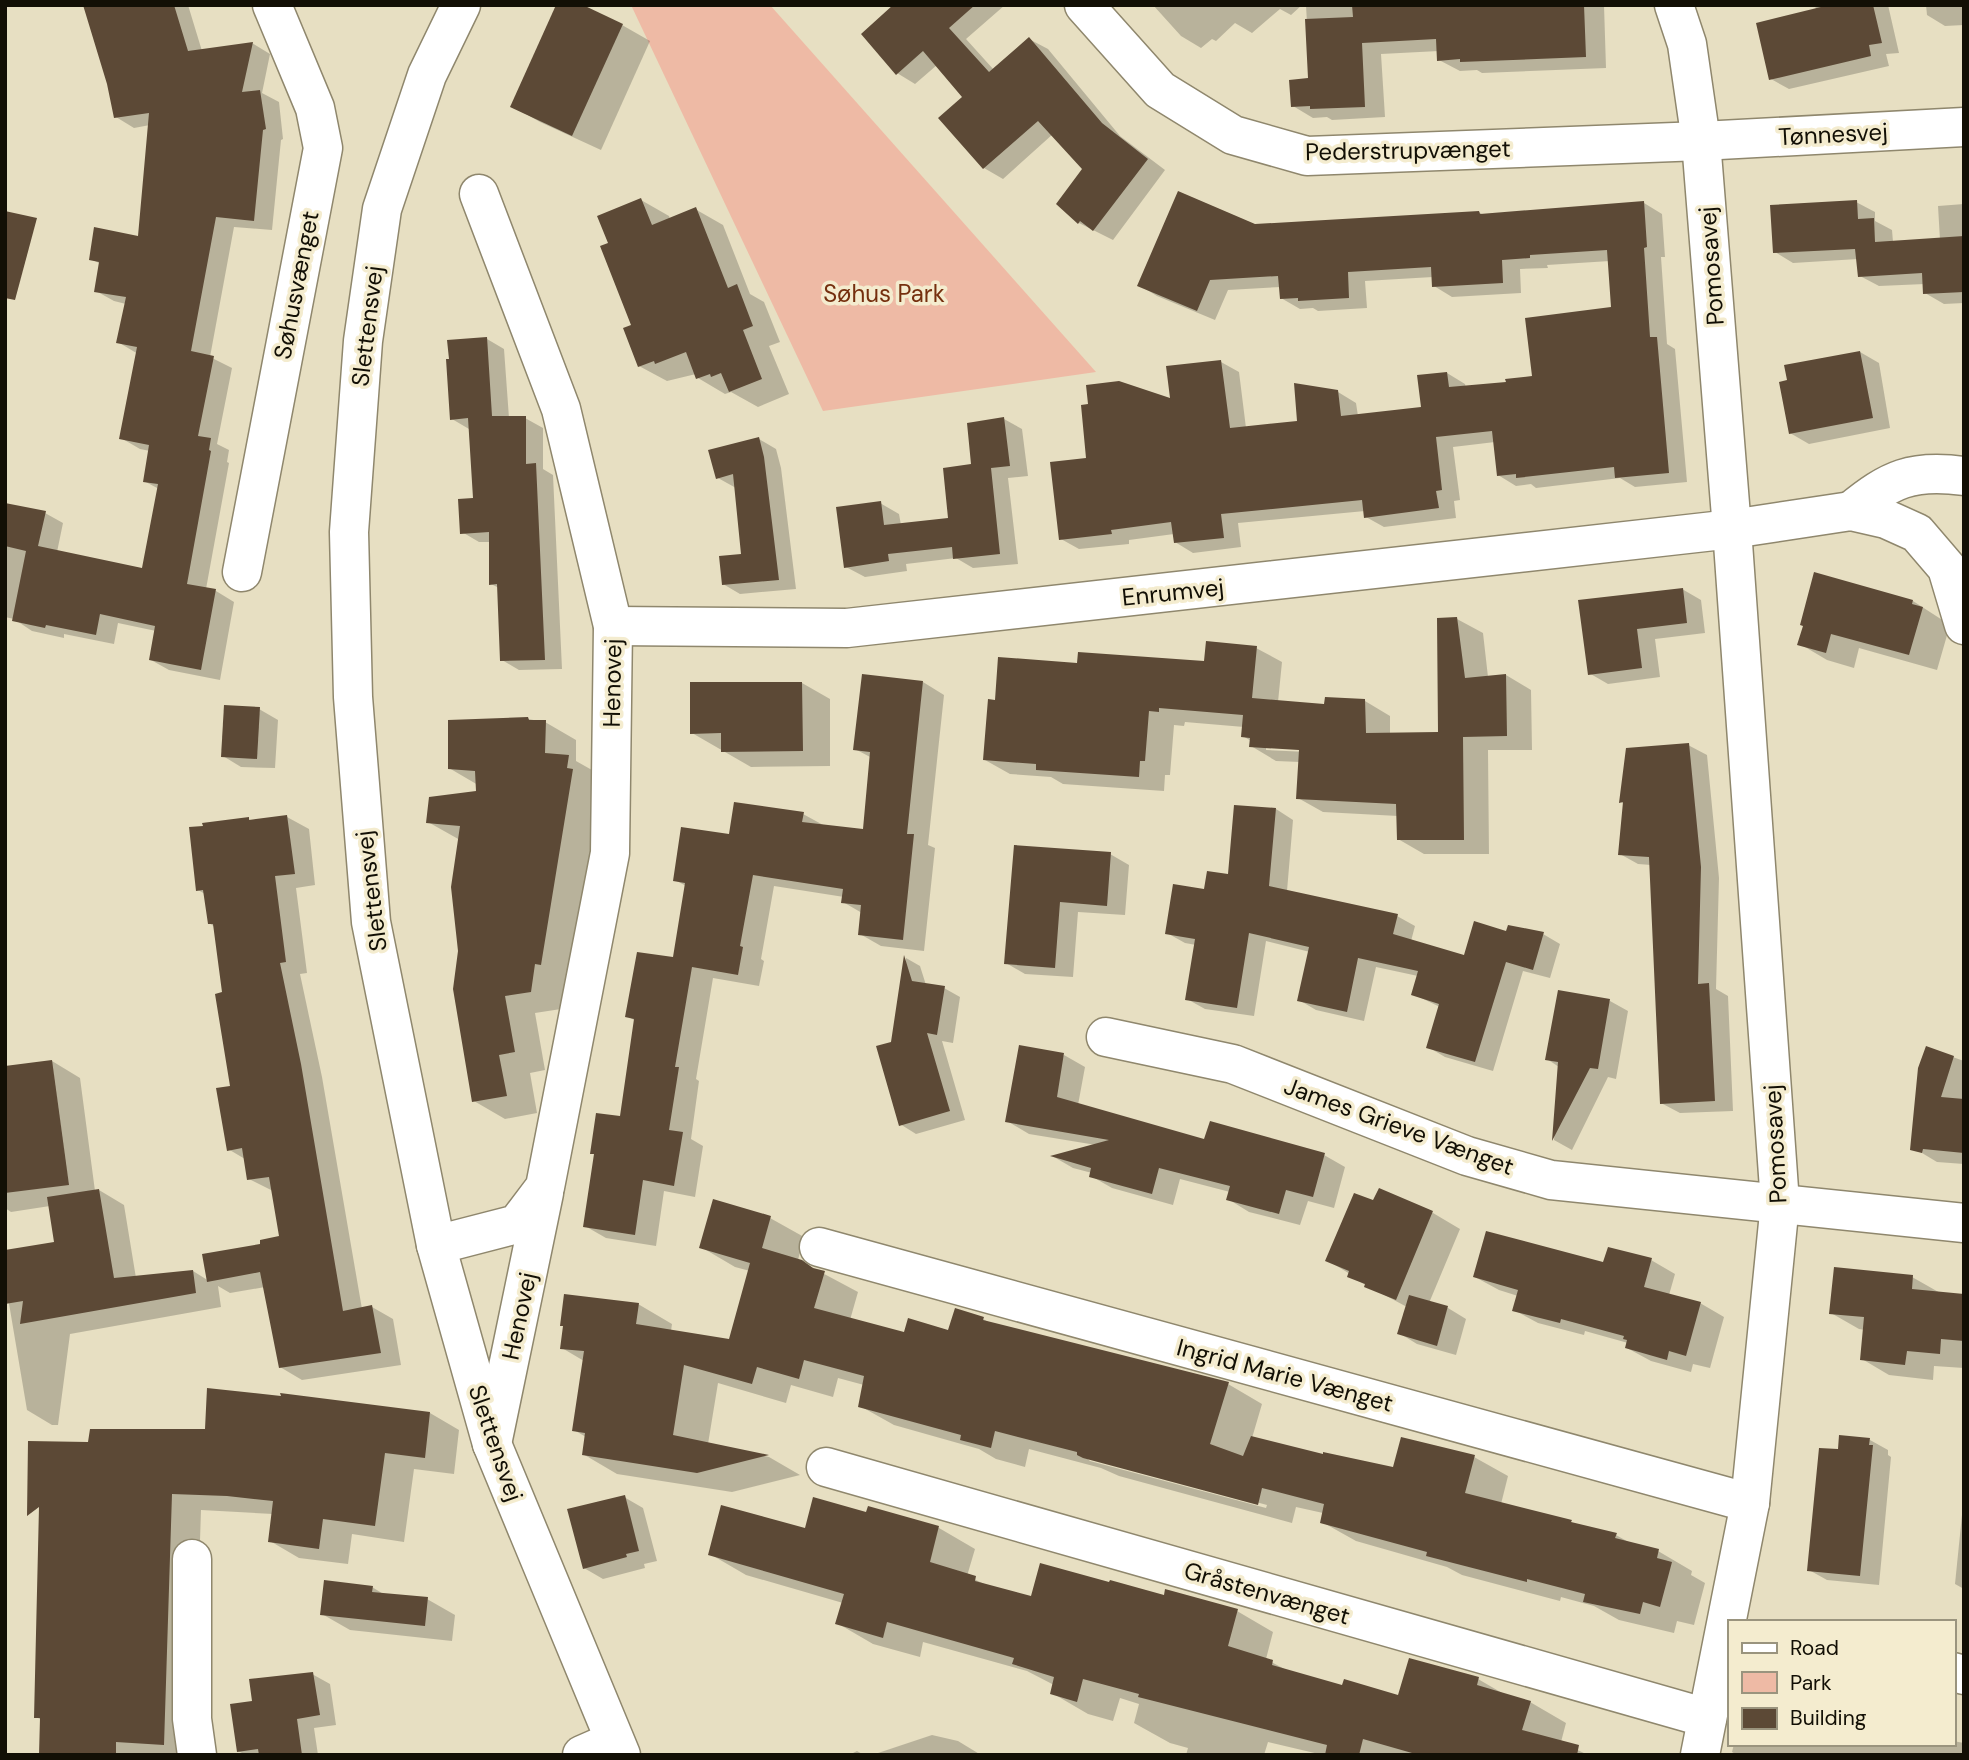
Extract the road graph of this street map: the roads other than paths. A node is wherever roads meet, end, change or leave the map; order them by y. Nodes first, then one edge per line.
1 (272, 5) edge
2 (461, 5) edge
3 (1084, 5) edge
4 (1674, 5) edge
5 (1964, 127) edge
6 (1701, 141) junction
7 (479, 194) dead end
8 (1964, 477) edge
9 (1851, 511) junction
10 (1732, 529) junction
11 (242, 572) dead end
12 (1964, 625) edge
13 (613, 626) junction
14 (1106, 1037) dead end
15 (545, 1187) junction
16 (1780, 1203) junction
17 (1964, 1223) edge
18 (436, 1245) junction
19 (819, 1247) dead end
20 (492, 1444) junction
21 (826, 1467) dead end
22 (1750, 1503) junction
23 (192, 1559) dead end
24 (1731, 1620) edge
25 (1728, 1640) edge
26 (1725, 1659) edge
27 (1707, 1718) junction
28 (606, 1750) edge
29 (197, 1755) edge
30 (1700, 1755) edge

1 - 11 street, Søhusvænget
2 - 18 street, Slettensvej
3 - 6 street, Pederstrupvænget
4 - 6 street, Pomosavej
5 - 6 street, Tønnesvej
6 - 10 street, Pomosavej
7 - 13 street, Henovej
8 - 9 street
9 - 10 street
9 - 12 street
10 - 13 street, Enrumvej
10 - 16 street, Pomosavej
13 - 15 street, Henovej
14 - 16 street, James Grieve Vænget
15 - 18 street, Henovej
15 - 20 street, Henovej
16 - 17 street, James Grieve Vænget
16 - 22 street, Pomosavej
18 - 20 street, Slettensvej
19 - 22 street, Ingrid Marie Vænget
20 - 28 street, Slettensvej
21 - 27 street, Gråstenvænget
22 - 24 street, Pomosavej
23 - 29 street
25 - 26 street, Pomosavej
26 - 27 street, Pomosavej
27 - 30 street, Pomosavej

